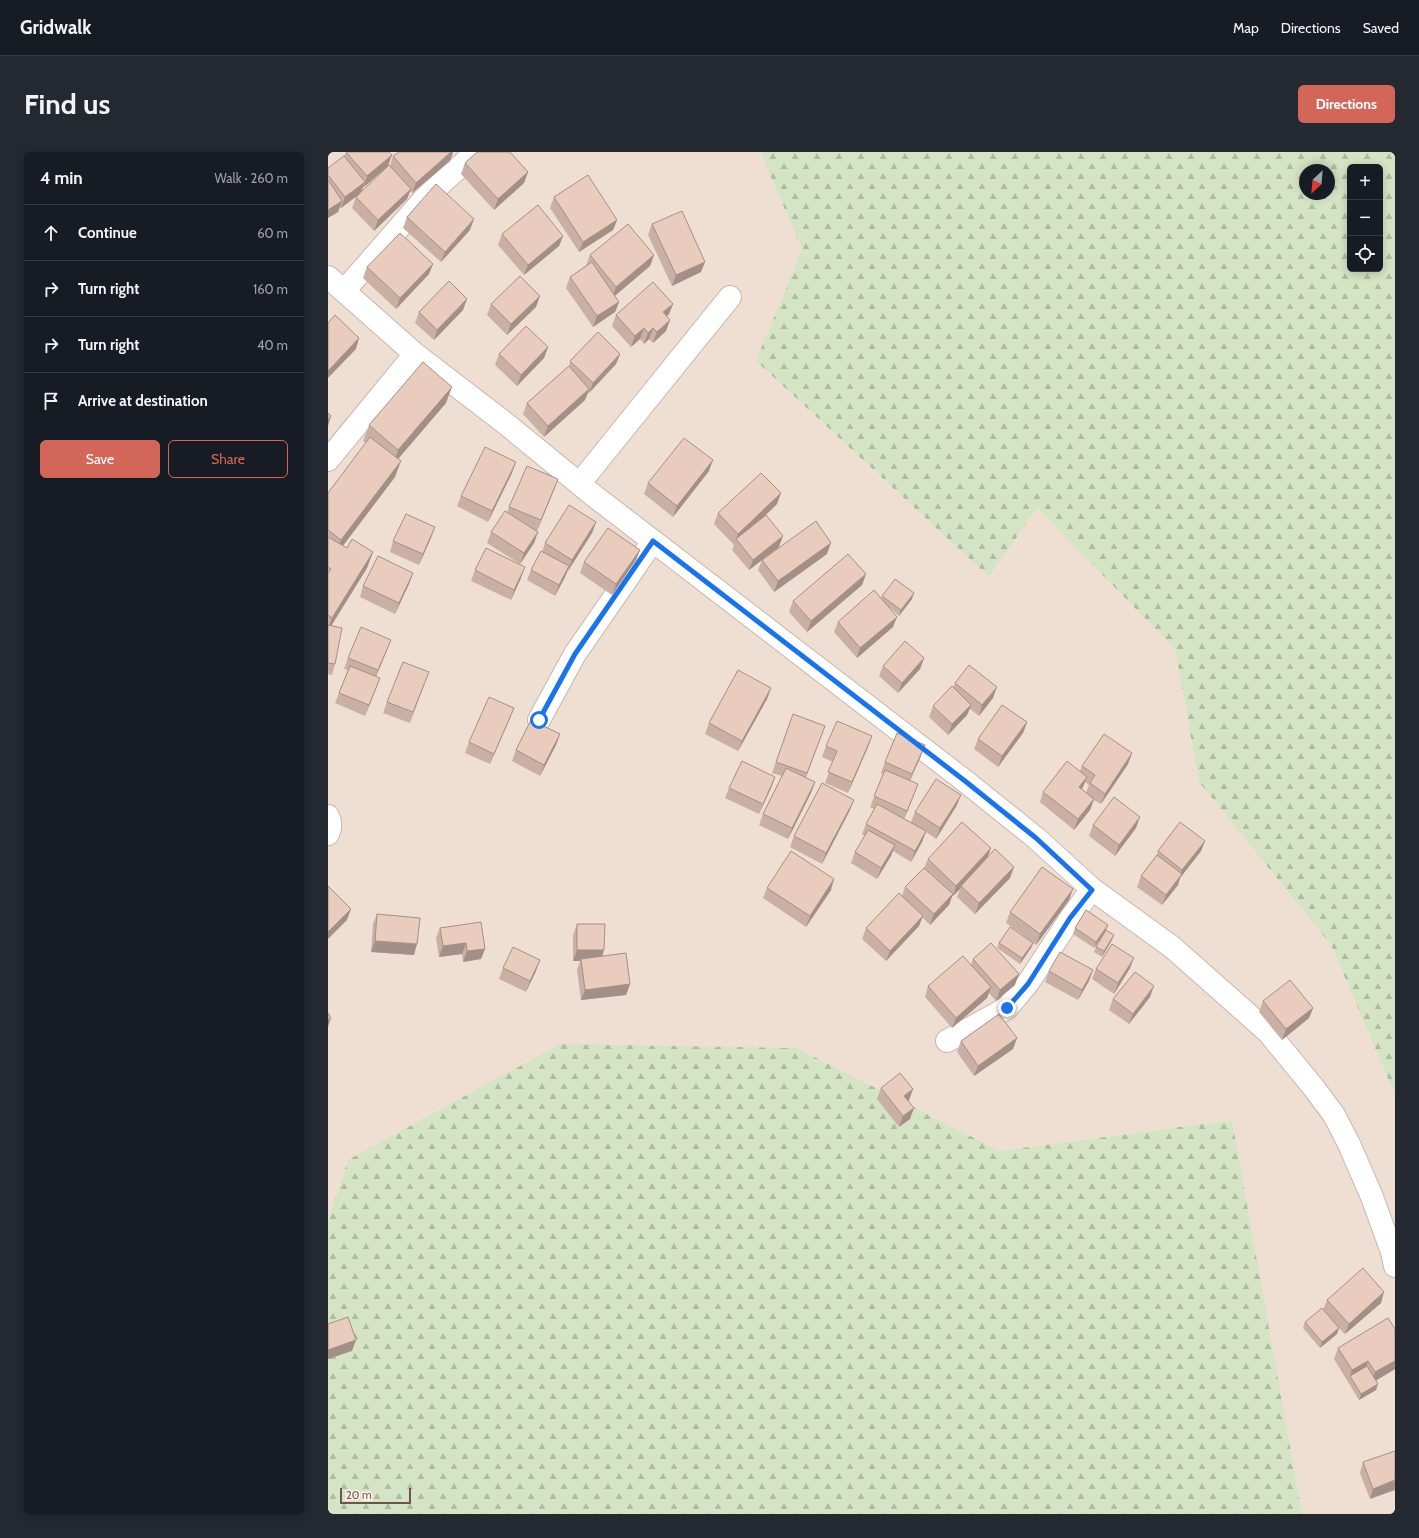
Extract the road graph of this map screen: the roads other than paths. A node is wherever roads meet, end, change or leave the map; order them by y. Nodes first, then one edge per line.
1 (476, 152) edge
2 (336, 284) edge
3 (730, 297) dead end
4 (415, 354) junction
5 (328, 460) edge
6 (579, 484) junction
7 (653, 541) junction
8 (539, 720) dead end
9 (328, 816) edge
10 (328, 834) edge
11 (1092, 890) junction
12 (946, 1041) dead end
13 (1395, 1266) edge

1 - 2 street
2 - 4 street
3 - 6 street
4 - 5 street
4 - 6 street
6 - 7 street
7 - 8 street
7 - 11 street
9 - 10 street
11 - 12 street
11 - 13 street

